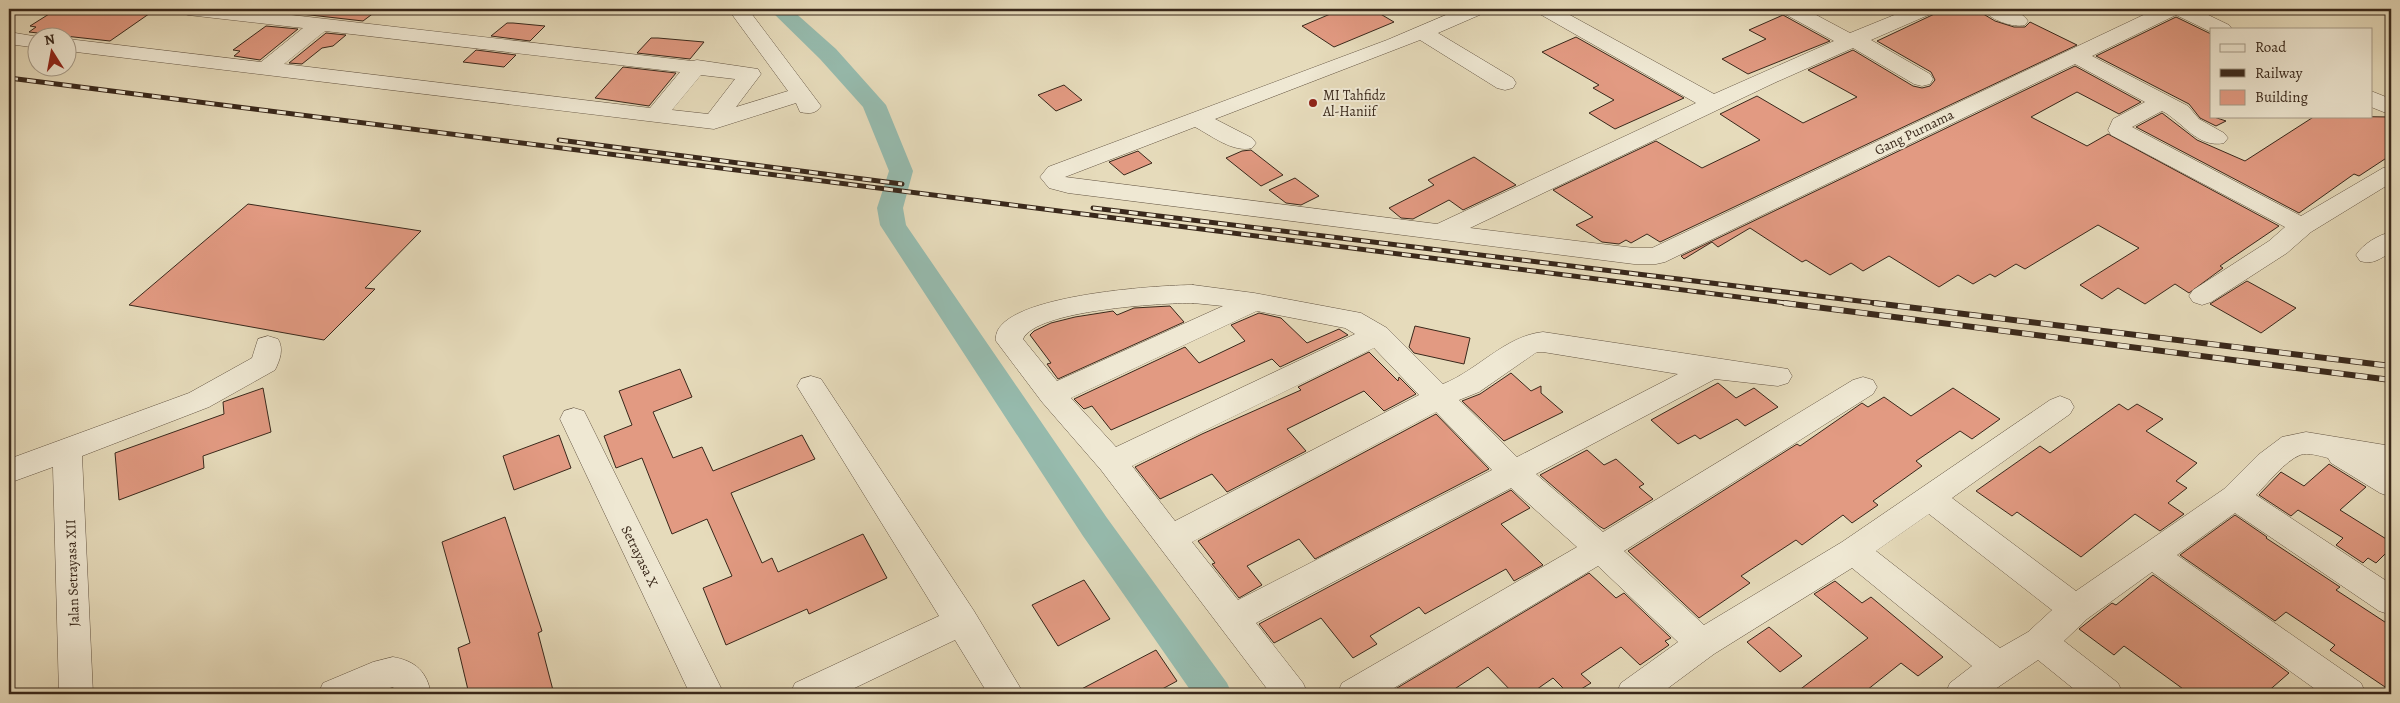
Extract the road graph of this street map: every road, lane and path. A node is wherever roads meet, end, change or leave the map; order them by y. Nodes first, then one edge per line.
1 (188, 9) edge
2 (738, 9) edge
3 (1476, 9) edge
4 (1545, 9) edge
5 (1790, 9) edge
6 (1926, 9) edge
7 (1993, 9) edge
8 (2172, 9) edge
9 (2180, 9) edge
10 (2018, 21) dead end
11 (320, 24) junction
12 (2220, 28) edge
13 (1421, 32) junction
14 (9, 38) edge
15 (1851, 40) junction
16 (28, 41) edge
17 (78, 46) edge
18 (2076, 55) junction
19 (697, 66) junction
20 (265, 68) junction
21 (1922, 79) dead end
22 (1505, 83) dead end
23 (2372, 98) edge
24 (2162, 102) junction
25 (1712, 103) junction
26 (2391, 108) edge
27 (656, 115) junction
28 (1197, 119) junction
29 (722, 120) junction
30 (2216, 138) dead end
31 (1244, 143) dead end
32 (2391, 174) edge
33 (2302, 226) junction
34 (1440, 232) junction
35 (2391, 240) edge
36 (2369, 254) dead end
37 (2202, 296) dead end
38 (1254, 302) junction
39 (1377, 335) junction
40 (268, 346) dead end
41 (1711, 369) junction
42 (1778, 376) dead end
43 (810, 386) dead end
44 (1863, 387) dead end
45 (1052, 395) junction
46 (1439, 397) junction
47 (2060, 407) dead end
48 (574, 419) dead end
49 (2331, 448) junction
50 (67, 451) junction
51 (2391, 457) edge
52 (1112, 462) junction
53 (9, 471) edge
54 (1512, 471) junction
55 (2391, 485) edge
56 (1929, 497) junction
57 (2236, 497) junction
58 (1171, 538) junction
59 (1601, 549) junction
60 (1853, 551) junction
61 (2151, 554) junction
62 (2391, 601) edge
63 (2075, 609) junction
64 (1233, 619) junction
65 (962, 621) junction
66 (2040, 642) junction
67 (1702, 644) junction
68 (1998, 667) junction
69 (408, 683) edge
70 (76, 694) edge
71 (335, 694) edge
72 (707, 694) edge
73 (807, 694) edge
74 (1007, 694) edge
75 (1291, 694) edge
76 (1354, 694) edge
77 (1634, 694) edge
78 (1962, 694) edge
79 (2106, 694) edge
80 (2349, 694) edge

1 - 11 street
2 - 29 street
3 - 13 street
4 - 25 street
5 - 15 street
6 - 15 street
7 - 10 street
8 - 18 street, Gang Purnama
9 - 12 street
11 - 19 street
11 - 20 street
13 - 22 street
13 - 28 street
14 - 16 street
15 - 21 street
15 - 25 street
17 - 20 street
18 - 24 street
18 - 34 street, Gang Purnama
19 - 27 street
19 - 29 street
20 - 27 street
23 - 26 street
24 - 30 street
24 - 33 street
25 - 34 street
27 - 29 street
28 - 31 street
28 - 34 street
32 - 33 street
33 - 37 street
35 - 36 street
38 - 39 street
38 - 45 street
38 - 45 street
39 - 46 street
39 - 52 street
40 - 50 street
41 - 42 street
41 - 46 street
41 - 54 street
43 - 65 street
44 - 59 street
45 - 52 street
46 - 54 street
46 - 58 street
47 - 56 street
48 - 72 street, Setrayasa X
49 - 51 street
49 - 55 street
49 - 57 street
50 - 53 street
50 - 70 street, Jalan Setrayasa XII
52 - 58 street
54 - 59 street
54 - 64 street
56 - 60 street
56 - 63 street
57 - 61 street
57 - 62 street
58 - 64 street
59 - 67 street
59 - 76 street
60 - 67 street
60 - 68 street
61 - 63 street
61 - 80 street
63 - 66 street
64 - 75 street
65 - 73 street
65 - 74 street
66 - 68 street
66 - 79 street
67 - 77 street
68 - 78 street
69 - 71 street

